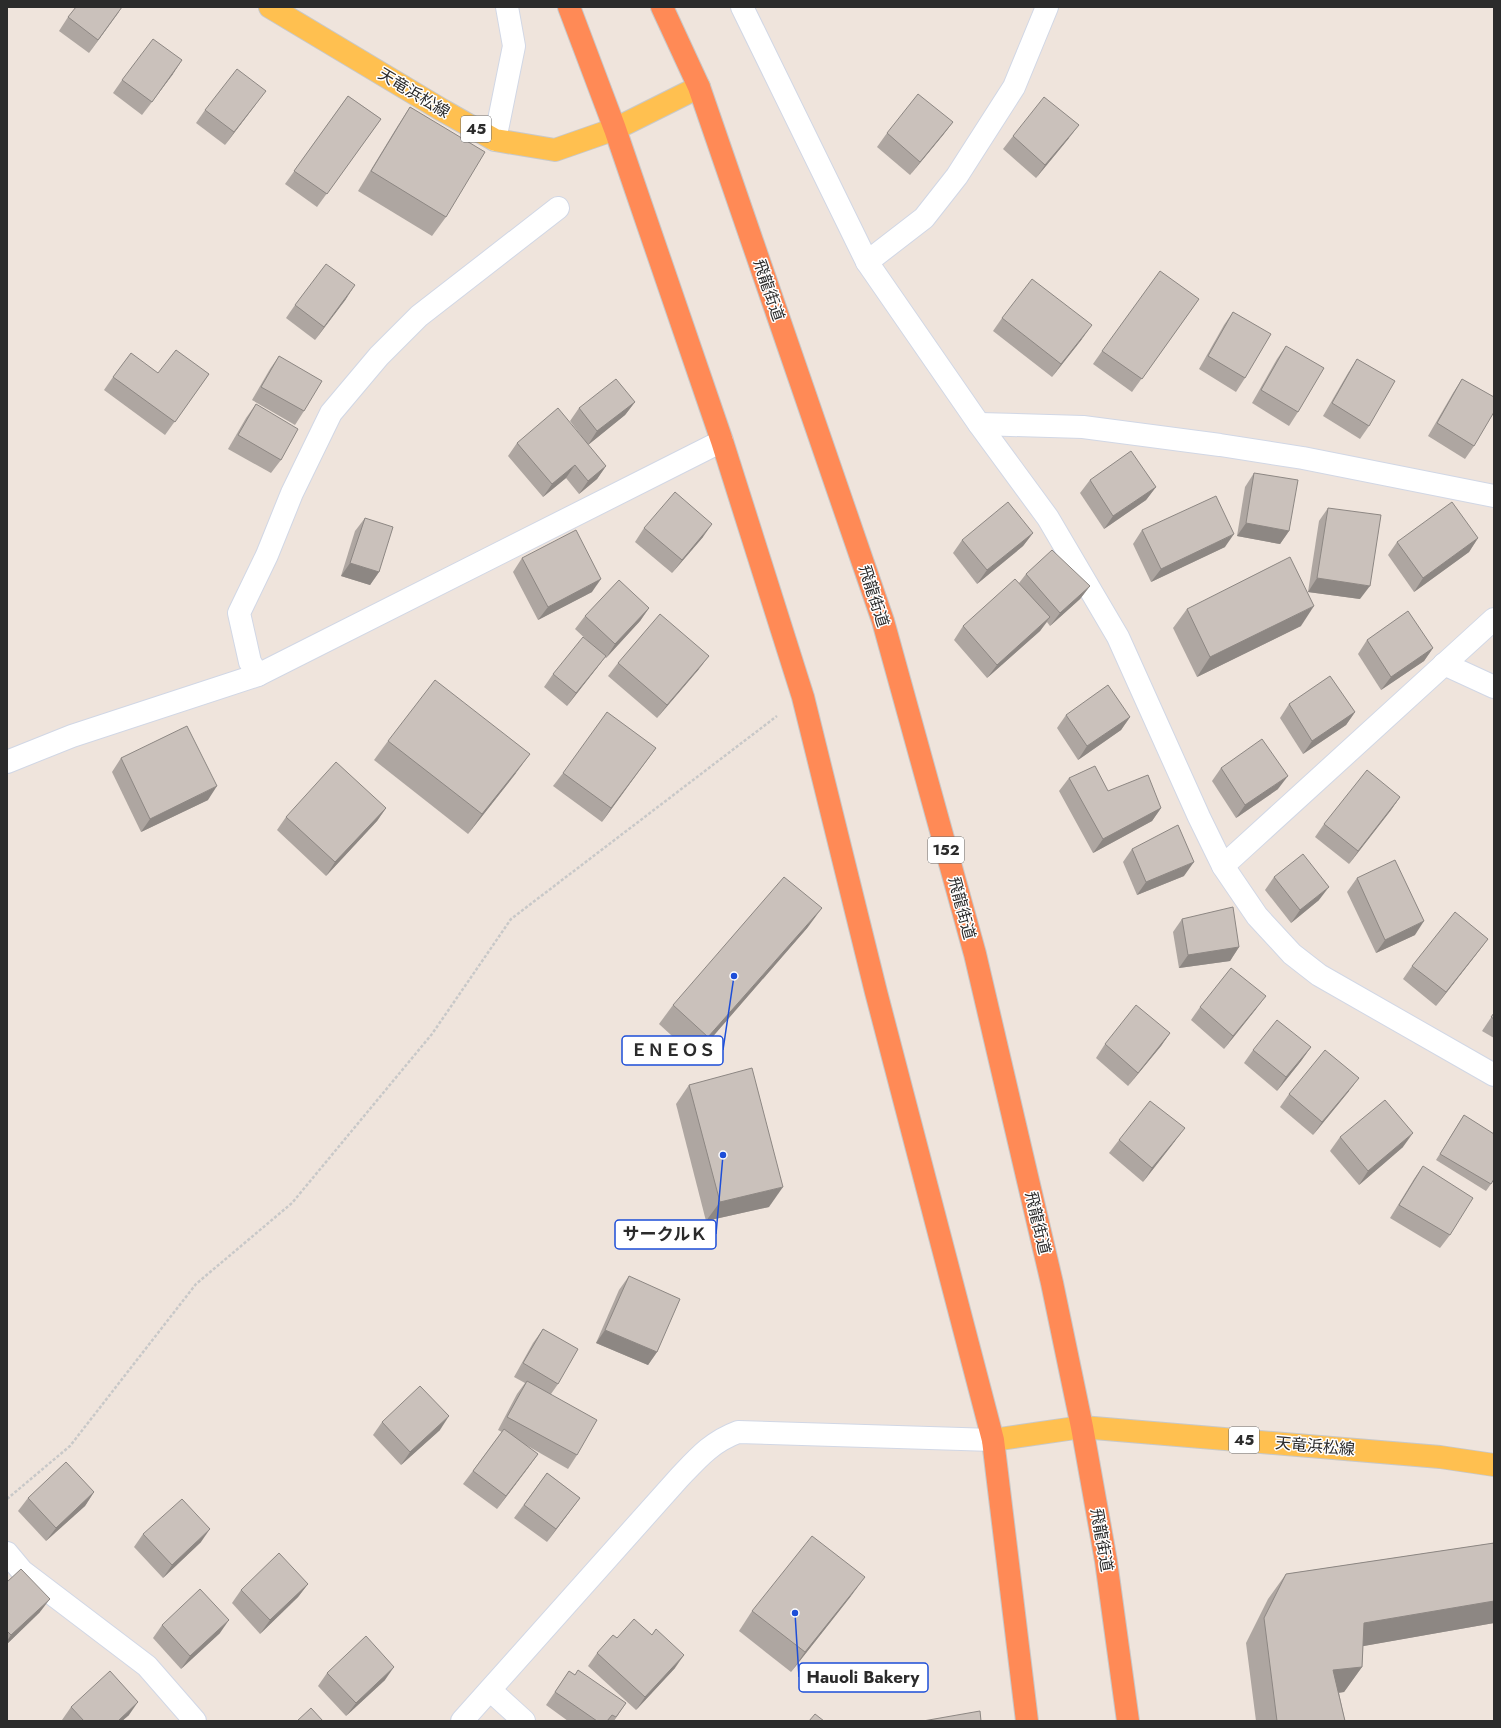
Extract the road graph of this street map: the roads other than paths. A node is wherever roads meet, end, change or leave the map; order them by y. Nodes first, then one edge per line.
1 (270, 7) edge
2 (507, 7) edge
3 (569, 7) edge
4 (662, 7) edge
5 (742, 7) edge
6 (1047, 7) edge
7 (699, 88) junction
8 (615, 129) junction
9 (496, 140) junction
10 (558, 208) dead end
11 (867, 262) junction
12 (979, 424) junction
13 (722, 441) junction
14 (1494, 496) edge
15 (1494, 619) edge
16 (1444, 664) junction
17 (258, 675) junction
18 (1494, 687) edge
19 (7, 762) edge
20 (1223, 866) junction
21 (1494, 1075) edge
22 (1082, 1427) junction
23 (994, 1440) junction
24 (1494, 1465) edge
25 (7, 1553) edge
26 (490, 1690) junction
27 (195, 1721) edge
28 (462, 1721) edge
29 (524, 1721) edge
30 (1028, 1721) edge
31 (1128, 1721) edge

1 - 9 main road, 天竜浜松線 / 45
2 - 9 street
3 - 8 highway
4 - 7 highway, 飛龍街道 / 152
5 - 11 street
6 - 11 street
7 - 8 main road, 天竜浜松線 / 45
7 - 22 highway, 飛龍街道 / 152
8 - 9 main road, 天竜浜松線 / 45
8 - 13 highway
10 - 17 street
11 - 12 street
12 - 14 street
12 - 20 street
13 - 17 street
13 - 23 highway
15 - 16 street
16 - 18 street
16 - 20 street
17 - 19 street
20 - 21 street
22 - 23 main road, 天竜浜松線 / 45
22 - 24 main road, 天竜浜松線 / 45
22 - 31 highway, 飛龍街道 / 152
23 - 26 street
23 - 30 highway
25 - 27 street
26 - 28 street
26 - 29 street

